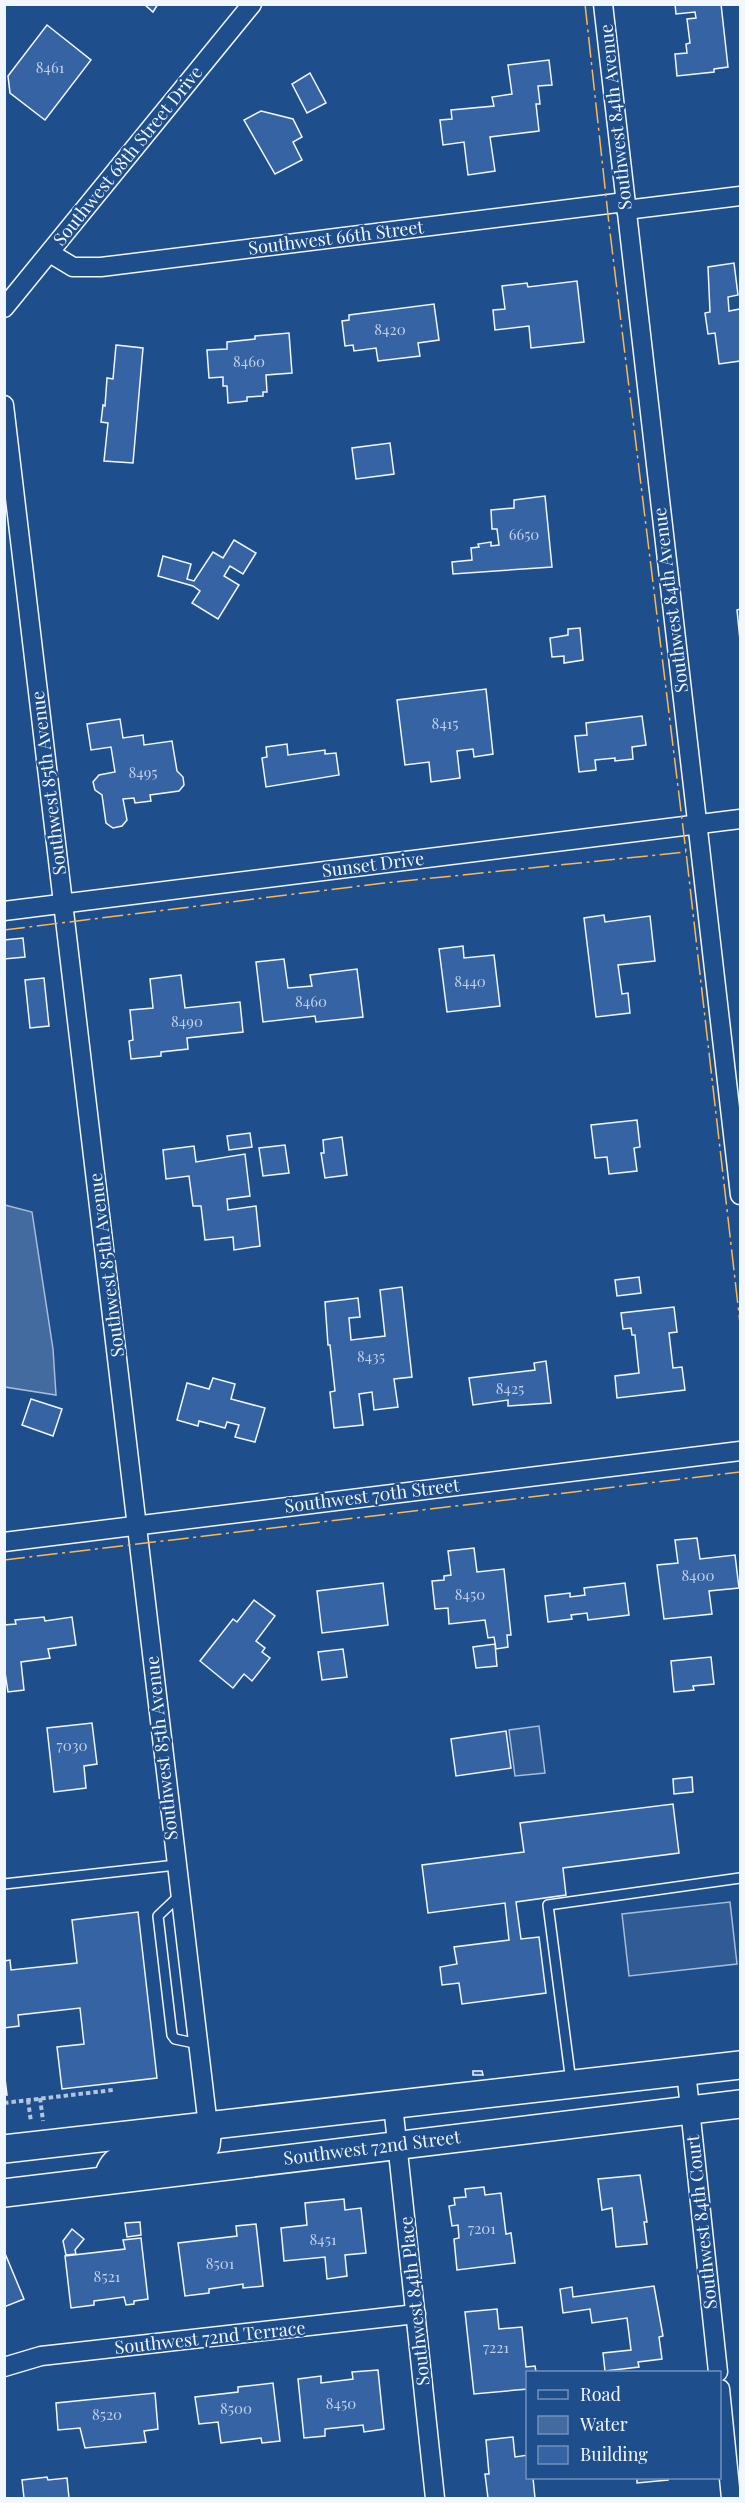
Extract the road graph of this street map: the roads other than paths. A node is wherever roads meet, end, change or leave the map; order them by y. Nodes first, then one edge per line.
1 (252, 4) edge
2 (603, 4) edge
3 (741, 196) edge
4 (626, 206) junction
5 (50, 253) junction
6 (4, 308) edge
7 (4, 405) edge
8 (741, 819) edge
9 (698, 825) junction
10 (64, 904) junction
11 (4, 911) edge
12 (741, 1195) edge
13 (741, 1451) edge
14 (137, 1525) junction
15 (4, 1542) edge
16 (176, 1865) junction
17 (741, 1878) edge
18 (4, 1884) edge
19 (179, 1896) junction
20 (199, 2043) junction
21 (741, 2065) edge
22 (686, 2071) junction
23 (572, 2085) junction
24 (393, 2104) junction
25 (741, 2104) edge
26 (689, 2110) junction
27 (208, 2126) junction
28 (398, 2144) junction
29 (4, 2149) edge
30 (107, 2180) junction
31 (4, 2193) edge
32 (416, 2314) junction
33 (4, 2367) edge
34 (718, 2371) edge
35 (721, 2399) edge
36 (435, 2499) edge
37 (731, 2499) edge

1 - 5 street, Southwest 68th Street Drive
2 - 4 street, Southwest 84th Avenue
3 - 4 street, Southwest 66th Street
4 - 5 street, Southwest 66th Street
4 - 9 street, Southwest 84th Avenue
5 - 6 street, Southwest 68th Street Drive
7 - 10 street, Southwest 85th Avenue
8 - 9 street, Sunset Drive
9 - 10 street, Sunset Drive
9 - 12 street, Southwest 84th Avenue
10 - 11 street, Sunset Drive
10 - 14 street, Southwest 85th Avenue
13 - 14 street, Southwest 70th Street
14 - 15 street, Southwest 70th Street
14 - 16 street, Southwest 85th Avenue
16 - 18 lane
16 - 19 street, Southwest 85th Avenue
17 - 23 lane
19 - 20 street, Southwest 85th Avenue
19 - 20 lane
20 - 27 street, Southwest 85th Avenue
21 - 22 main road
22 - 23 main road
22 - 26 street, Southwest 84th Court
23 - 24 main road
24 - 27 main road
24 - 28 street, Southwest 84th Place
25 - 26 main road, Southwest 72nd Street
26 - 28 main road, Southwest 72nd Street
26 - 34 street, Southwest 84th Court
27 - 29 main road
27 - 30 main road
28 - 30 main road, Southwest 72nd Street
28 - 32 street, Southwest 84th Place
30 - 31 main road, Southwest 72nd Street
32 - 33 street, Southwest 72nd Terrace
32 - 36 street, Southwest 84th Place
35 - 37 street

